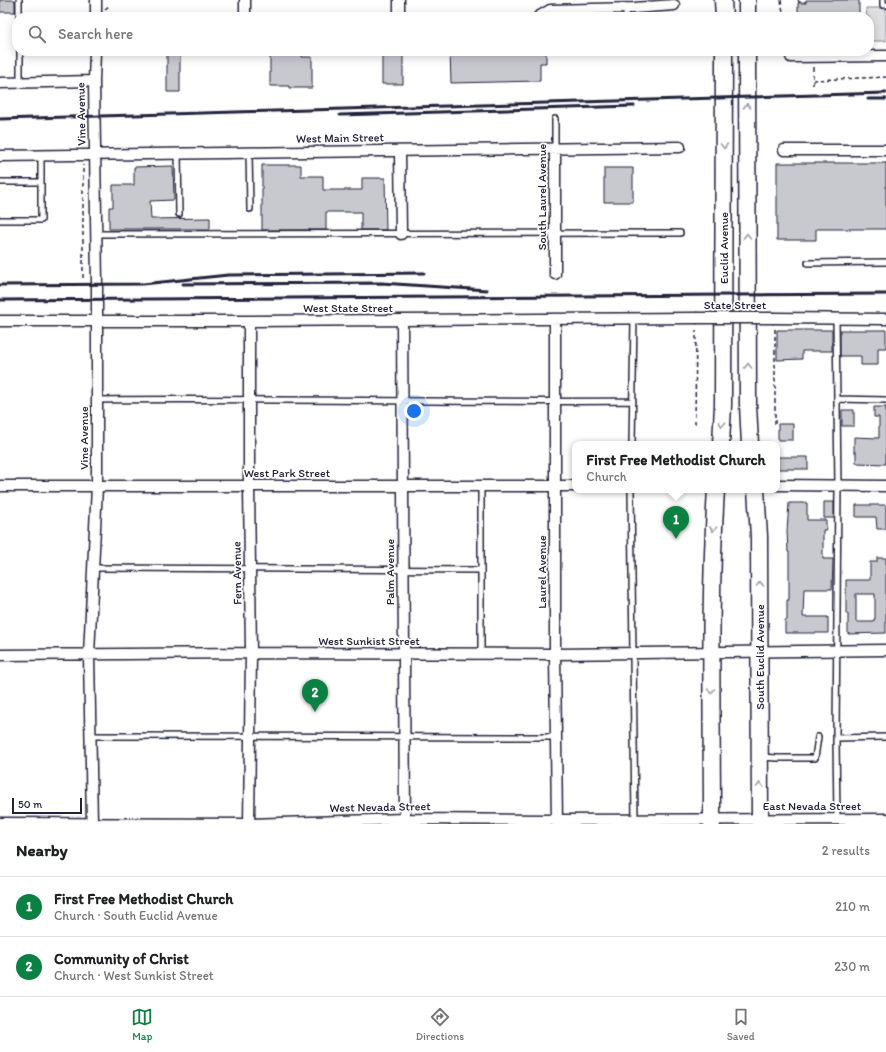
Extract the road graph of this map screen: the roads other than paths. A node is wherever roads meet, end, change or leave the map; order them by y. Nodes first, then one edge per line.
1 (19, 0) edge
2 (96, 0) edge
3 (245, 0) edge
4 (399, 0) edge
5 (723, 0) edge
6 (747, 0) edge
7 (883, 0) edge
8 (550, 5) edge
9 (674, 5) dead end
10 (886, 5) edge
11 (630, 8) edge
12 (19, 12) edge
13 (96, 12) edge
14 (245, 12) edge
15 (399, 12) edge
16 (724, 12) edge
17 (747, 12) edge
18 (20, 56) edge
19 (95, 56) edge
20 (724, 56) edge
21 (747, 56) edge
22 (791, 56) dead end
23 (886, 56) edge
24 (94, 81) junction
25 (0, 83) edge
26 (20, 83) junction
27 (555, 119) dead end
28 (680, 147) dead end
29 (555, 149) junction
30 (400, 150) junction
31 (784, 150) dead end
32 (886, 150) edge
33 (250, 152) junction
34 (178, 153) junction
35 (94, 154) junction
36 (41, 155) junction
37 (0, 156) edge
38 (0, 182) edge
39 (41, 182) junction
40 (250, 210) dead end
41 (179, 214) dead end
42 (0, 220) edge
43 (555, 233) junction
44 (680, 233) dead end
45 (96, 234) junction
46 (401, 234) junction
47 (886, 262) edge
48 (808, 263) dead end
49 (555, 274) dead end
50 (634, 318) junction
51 (696, 318) joint
52 (836, 318) junction
53 (886, 319) edge
54 (96, 320) junction
55 (402, 320) junction
56 (555, 320) junction
57 (0, 321) edge
58 (249, 321) junction
59 (837, 399) junction
60 (97, 400) junction
61 (249, 400) junction
62 (402, 400) junction
63 (886, 400) edge
64 (633, 401) junction
65 (555, 402) junction
66 (632, 441) edge
67 (721, 441) edge
68 (750, 441) edge
69 (403, 485) junction
70 (780, 485) edge
71 (0, 486) edge
72 (97, 486) junction
73 (249, 486) junction
74 (481, 486) junction
75 (555, 486) junction
76 (572, 486) edge
77 (838, 486) junction
78 (886, 486) edge
79 (631, 493) edge
80 (716, 493) edge
81 (756, 493) edge
82 (93, 568) junction
83 (250, 569) junction
84 (403, 570) junction
85 (481, 570) junction
86 (886, 650) edge
87 (760, 651) junction
88 (838, 651) junction
89 (711, 652) junction
90 (251, 653) junction
91 (632, 653) junction
92 (403, 654) junction
93 (481, 654) junction
94 (555, 654) junction
95 (0, 655) edge
96 (89, 655) junction
97 (90, 736) junction
98 (250, 736) junction
99 (404, 737) junction
100 (556, 737) junction
101 (818, 737) dead end
102 (886, 737) edge
103 (836, 738) junction
104 (760, 757) junction
105 (737, 819) joint
106 (886, 819) edge
107 (405, 822) edge
108 (557, 822) edge
109 (635, 822) edge
110 (712, 822) edge
111 (760, 822) edge
112 (802, 822) edge
113 (838, 822) edge
114 (0, 823) edge
115 (14, 824) edge
116 (92, 824) edge
117 (249, 824) edge

1 - 12 lane
2 - 13 street
3 - 14 street
4 - 15 street
5 - 16 main road
6 - 17 main road
7 - 10 lane
8 - 11 street
9 - 11 street
18 - 26 lane
19 - 24 street, Vine Avenue
20 -> 67 main road, Euclid Avenue
68 -> 21 main road, Euclid Avenue
22 - 23 street
24 - 26 street
24 - 35 street, Vine Avenue
25 - 26 street
27 - 29 lane, South Laurel Avenue
28 - 29 street, West Main Street
29 - 30 street, West Main Street
29 - 43 street, South Laurel Avenue
30 - 33 street, West Main Street
30 - 46 street
31 - 32 street
33 - 34 street, West Main Street
33 - 40 lane
34 - 35 street, West Main Street
34 - 41 lane
35 - 36 street, West Main Street
35 - 45 street, Vine Avenue
36 - 37 street, West Main Street
36 - 39 lane
38 - 39 lane
39 - 42 lane
43 - 44 lane
43 - 46 lane
43 - 49 street, South Laurel Avenue
45 - 46 lane
45 - 54 street, Vine Avenue
47 - 48 lane
50 - 51 street, West State Street
50 - 56 street, West State Street
50 - 64 lane
51 - 52 street, State Street, bridge
52 - 53 street, State Street
52 - 59 lane
54 - 57 street, West State Street
54 - 58 street, West State Street
54 - 60 street, Vine Avenue
55 - 56 street, West State Street
55 - 58 street, West State Street
55 - 62 street, Palm Avenue
56 - 65 street, Laurel Avenue
58 - 61 street, Fern Avenue
59 - 63 lane
59 - 77 lane
60 - 61 lane
60 - 72 street, Vine Avenue
61 - 62 lane
61 - 73 street, Fern Avenue
62 - 65 lane
62 - 69 street, Palm Avenue
64 - 65 lane
64 - 66 lane
65 - 75 street, Laurel Avenue
69 - 73 street, West Park Street
69 - 74 street, West Park Street
69 - 84 street, Palm Avenue
70 - 77 street
71 - 72 street, West Park Street
72 - 73 street, West Park Street
72 - 82 street, Vine Avenue
73 - 83 street, Fern Avenue
74 - 75 street, West Park Street
74 - 85 lane
75 - 76 street, West Park Street
75 - 94 street, Laurel Avenue
77 - 78 street
77 - 88 lane
79 - 91 lane
80 -> 89 main road
87 -> 81 main road, South Euclid Avenue
82 - 83 lane
82 - 96 street, Vine Avenue
83 - 84 lane
83 - 90 street, Fern Avenue
84 - 85 lane
84 - 92 street, Palm Avenue
85 - 93 lane
86 - 88 street, West Sunkist Street
87 - 88 street, West Sunkist Street
87 - 89 street, West Sunkist Street
87 - 104 main road, South Euclid Avenue
88 - 103 lane
89 - 91 street, West Sunkist Street
89 -> 110 main road
90 - 92 street, West Sunkist Street
90 - 96 street, West Sunkist Street
90 - 98 street, Fern Avenue
91 - 94 street, West Sunkist Street
91 - 109 lane
92 - 93 street, West Sunkist Street
92 - 99 street, Palm Avenue
93 - 94 street, West Sunkist Street
94 - 100 street, Laurel Avenue
95 - 96 street, West Sunkist Street
96 - 97 street, Vine Avenue
97 - 98 lane
97 - 116 street, Vine Avenue
98 - 99 lane
98 - 117 street, Fern Avenue
99 - 100 lane
99 - 107 street, Palm Avenue
100 - 108 street, Laurel Avenue
101 - 104 lane
102 - 103 lane
103 - 113 lane
111 -> 104 main road, South Euclid Avenue
105 - 110 street, West Nevada Street
105 - 111 street, East Nevada Street
106 - 113 street, East Nevada Street
107 - 108 street, West Nevada Street
107 - 117 street, West Nevada Street
108 - 109 street, West Nevada Street
109 - 110 street, West Nevada Street
111 - 112 street, East Nevada Street
112 - 113 street, East Nevada Street
114 - 115 street, West Nevada Street
115 - 116 street, West Nevada Street
116 - 117 street, West Nevada Street

